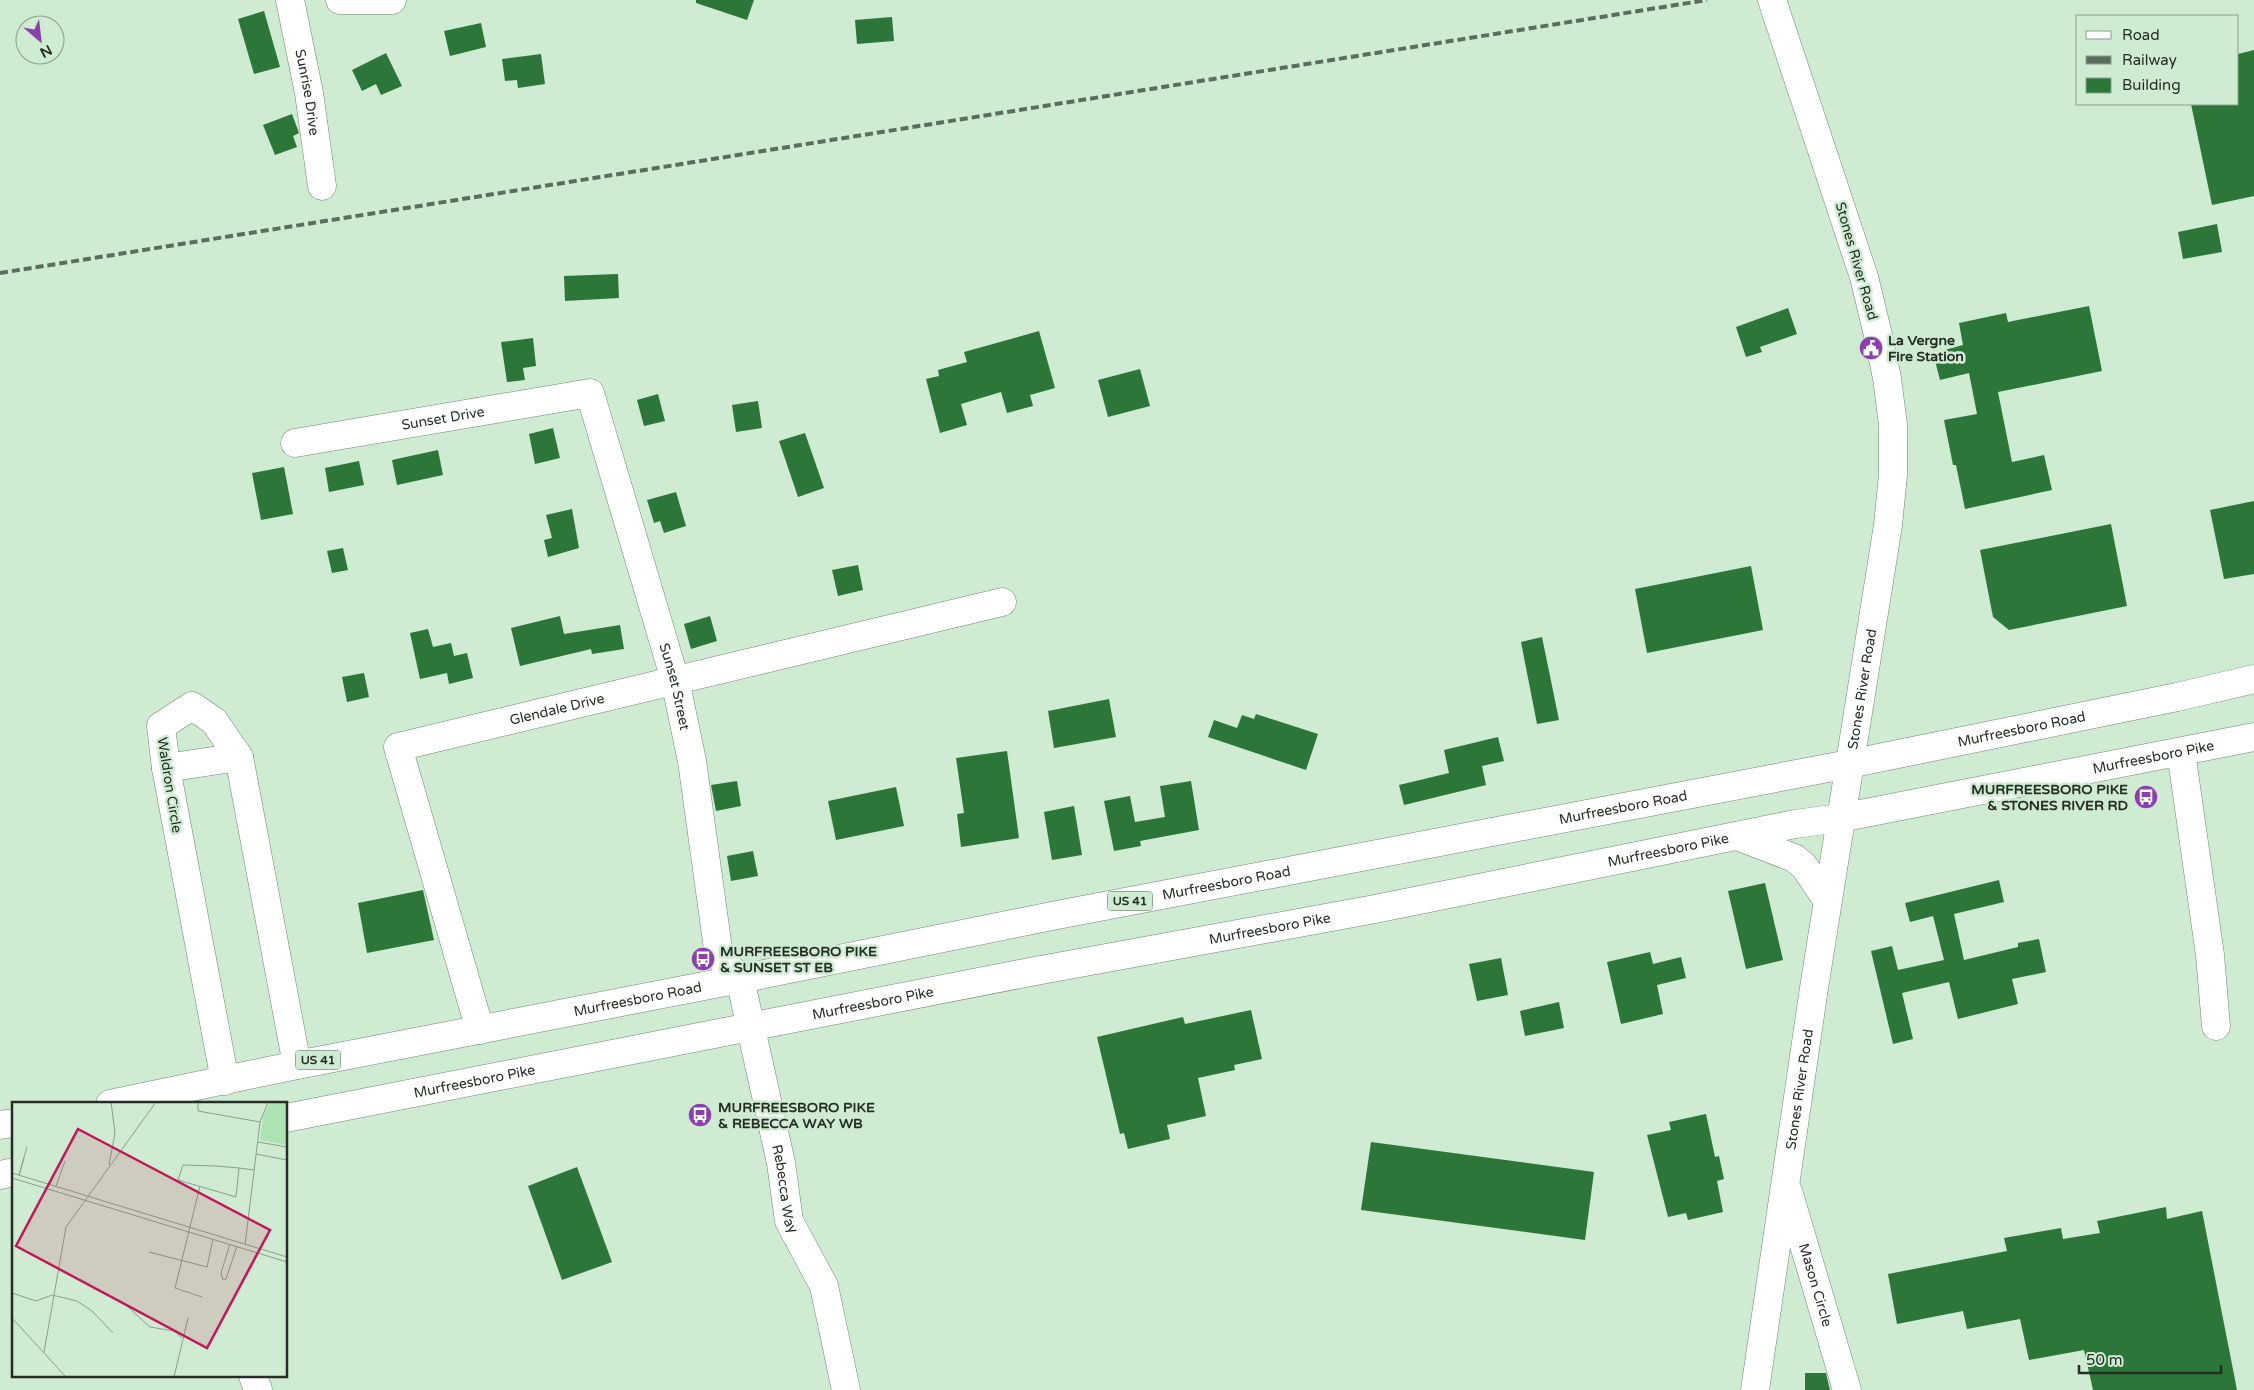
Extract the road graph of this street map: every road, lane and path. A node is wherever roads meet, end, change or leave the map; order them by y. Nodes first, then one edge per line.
1 (290, 0) edge
2 (340, 0) edge
3 (392, 0) edge
4 (1772, 0) edge
5 (322, 186) dead end
6 (590, 394) joint
7 (295, 443) dead end
8 (1002, 602) dead end
9 (2254, 679) edge
10 (675, 680) junction
11 (2254, 737) edge
12 (2181, 752) junction
13 (239, 757) junction
14 (1849, 764) junction
15 (166, 768) junction
16 (1840, 818) junction
17 (1737, 836) junction
18 (1827, 900) junction
19 (740, 979) junction
20 (2216, 1026) dead end
21 (751, 1028) junction
22 (480, 1030) junction
23 (297, 1064) junction
24 (225, 1080) junction
25 (149, 1100) edge
26 (130, 1102) edge
27 (288, 1118) edge
28 (1784, 1180) junction
29 (254, 1378) edge
30 (258, 1390) edge
31 (846, 1390) edge
32 (1755, 1390) edge
33 (1847, 1390) edge

1 - 5 street, Sunrise Drive
2 - 3 street
4 - 14 street, Stones River Road
6 - 7 street, Sunset Drive
6 - 10 street, Sunset Street
8 - 10 street, Glendale Drive
9 - 14 street, Murfreesboro Road
10 - 19 street, Sunset Street
10 - 22 street, Glendale Drive
11 - 12 street, Murfreesboro Pike
12 - 16 street, Murfreesboro Pike
12 - 20 street
13 - 15 street
13 - 15 street, Waldron Circle
13 - 23 street, Waldron Circle
14 - 16 street, Stones River Road
14 - 19 street, Murfreesboro Road / US 41
15 - 24 street, Waldron Circle
16 - 17 street, Murfreesboro Pike
16 - 18 street, Stones River Road
17 - 18 street
17 - 21 street, Murfreesboro Pike
18 - 28 street, Stones River Road
19 - 21 street, Rebecca Way
19 - 22 street, Murfreesboro Road / US 41
21 - 27 street, Murfreesboro Pike
21 - 31 street, Rebecca Way
22 - 23 street, Murfreesboro Road / US 41
23 - 24 street, Murfreesboro Road / US 41
24 - 25 street, Murfreesboro Road / US 41
25 - 26 street, Murfreesboro Road / US 41
28 - 32 street, Stones River Road
28 - 33 street, Mason Circle
29 - 30 street

